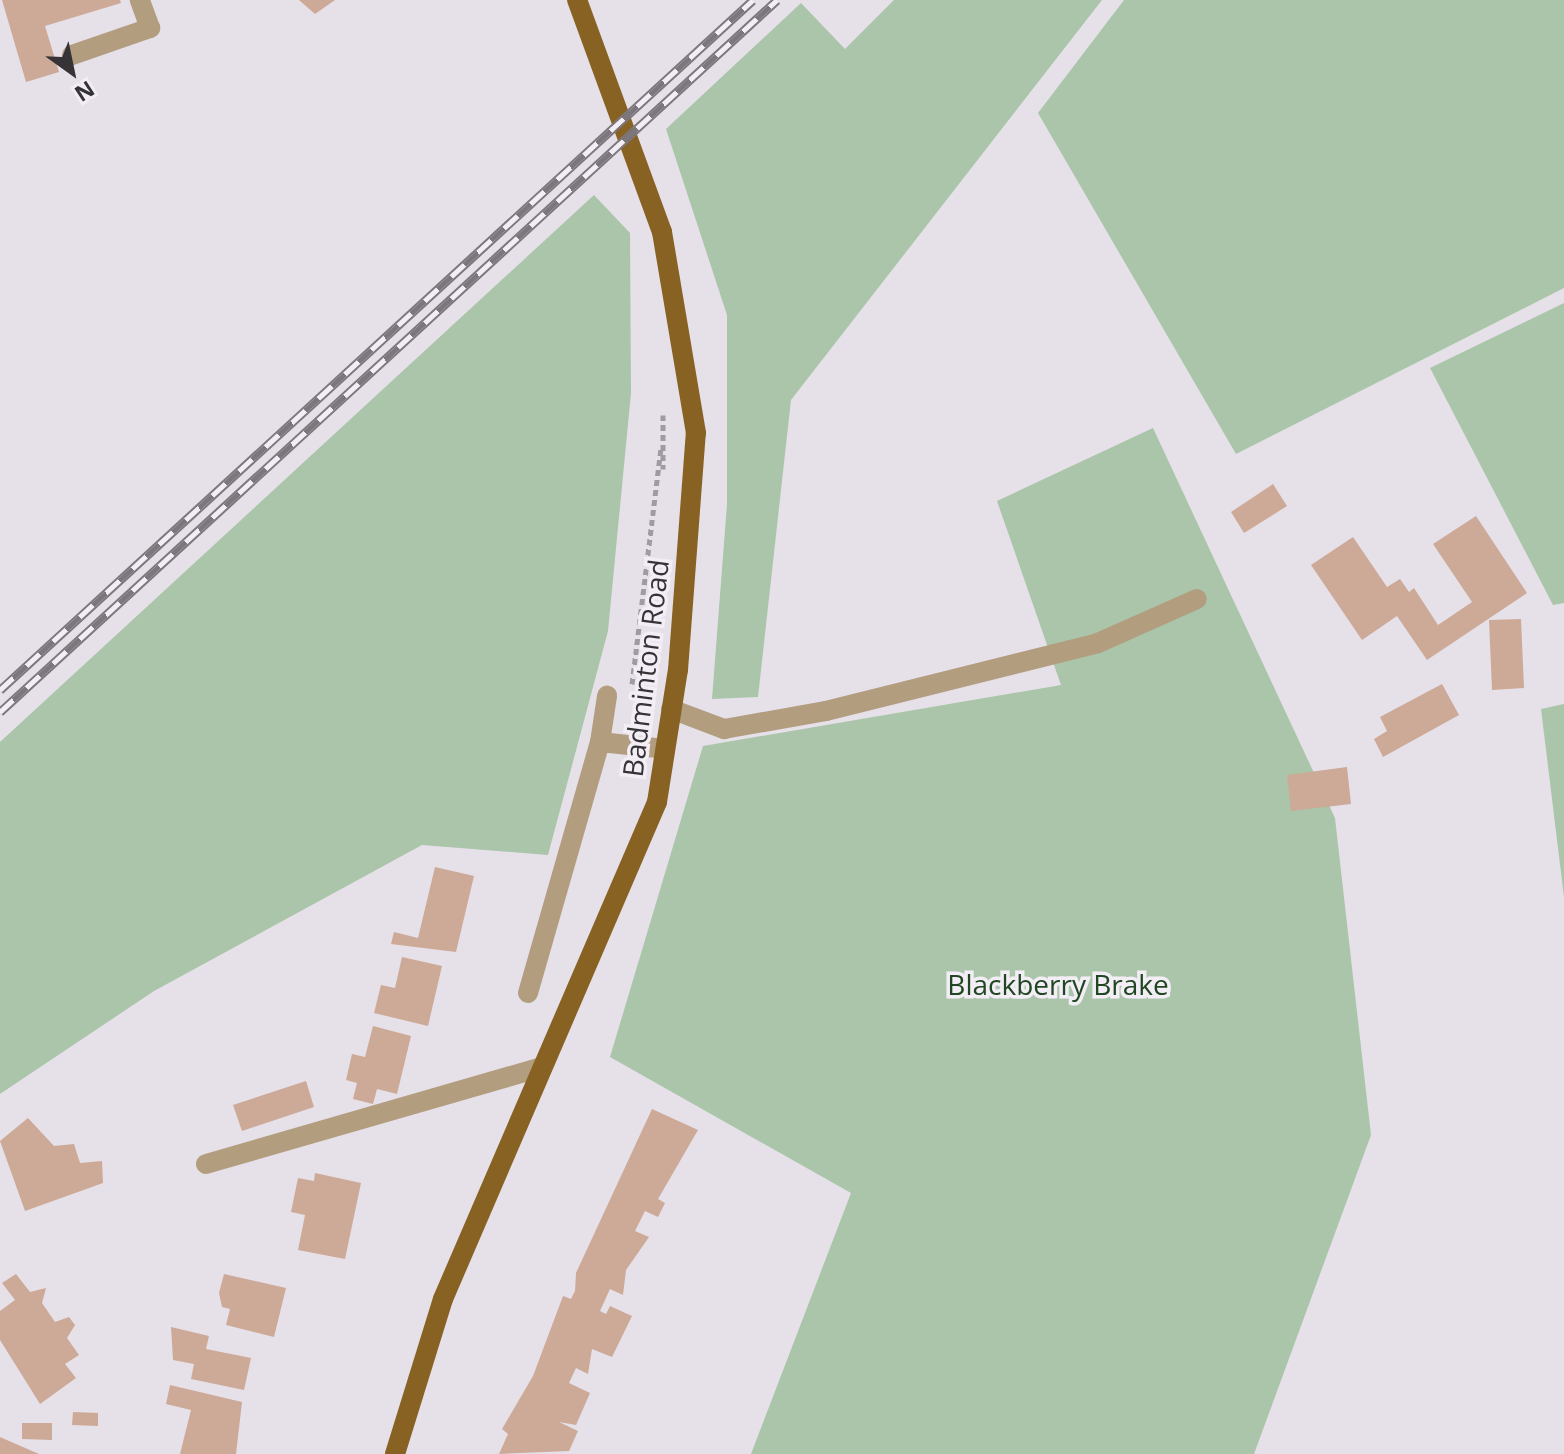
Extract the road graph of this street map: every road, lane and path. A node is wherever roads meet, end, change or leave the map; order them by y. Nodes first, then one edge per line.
1 (140, 0) edge
2 (577, 0) edge
3 (72, 55) dead end
4 (664, 431) dead end
5 (1197, 599) dead end
6 (607, 696) dead end
7 (631, 699) dead end
8 (671, 709) junction
9 (600, 742) junction
10 (665, 749) junction
11 (528, 993) dead end
12 (542, 1067) junction
13 (206, 1164) dead end
14 (395, 1454) edge

1 - 3 street
2 - 8 main road, Badminton Road
4 - 7 path
5 - 8 street
6 - 9 street
8 - 10 main road, Badminton Road
9 - 10 street
9 - 11 street
10 - 12 main road, Badminton Road
12 - 13 street
12 - 14 main road, Badminton Road

